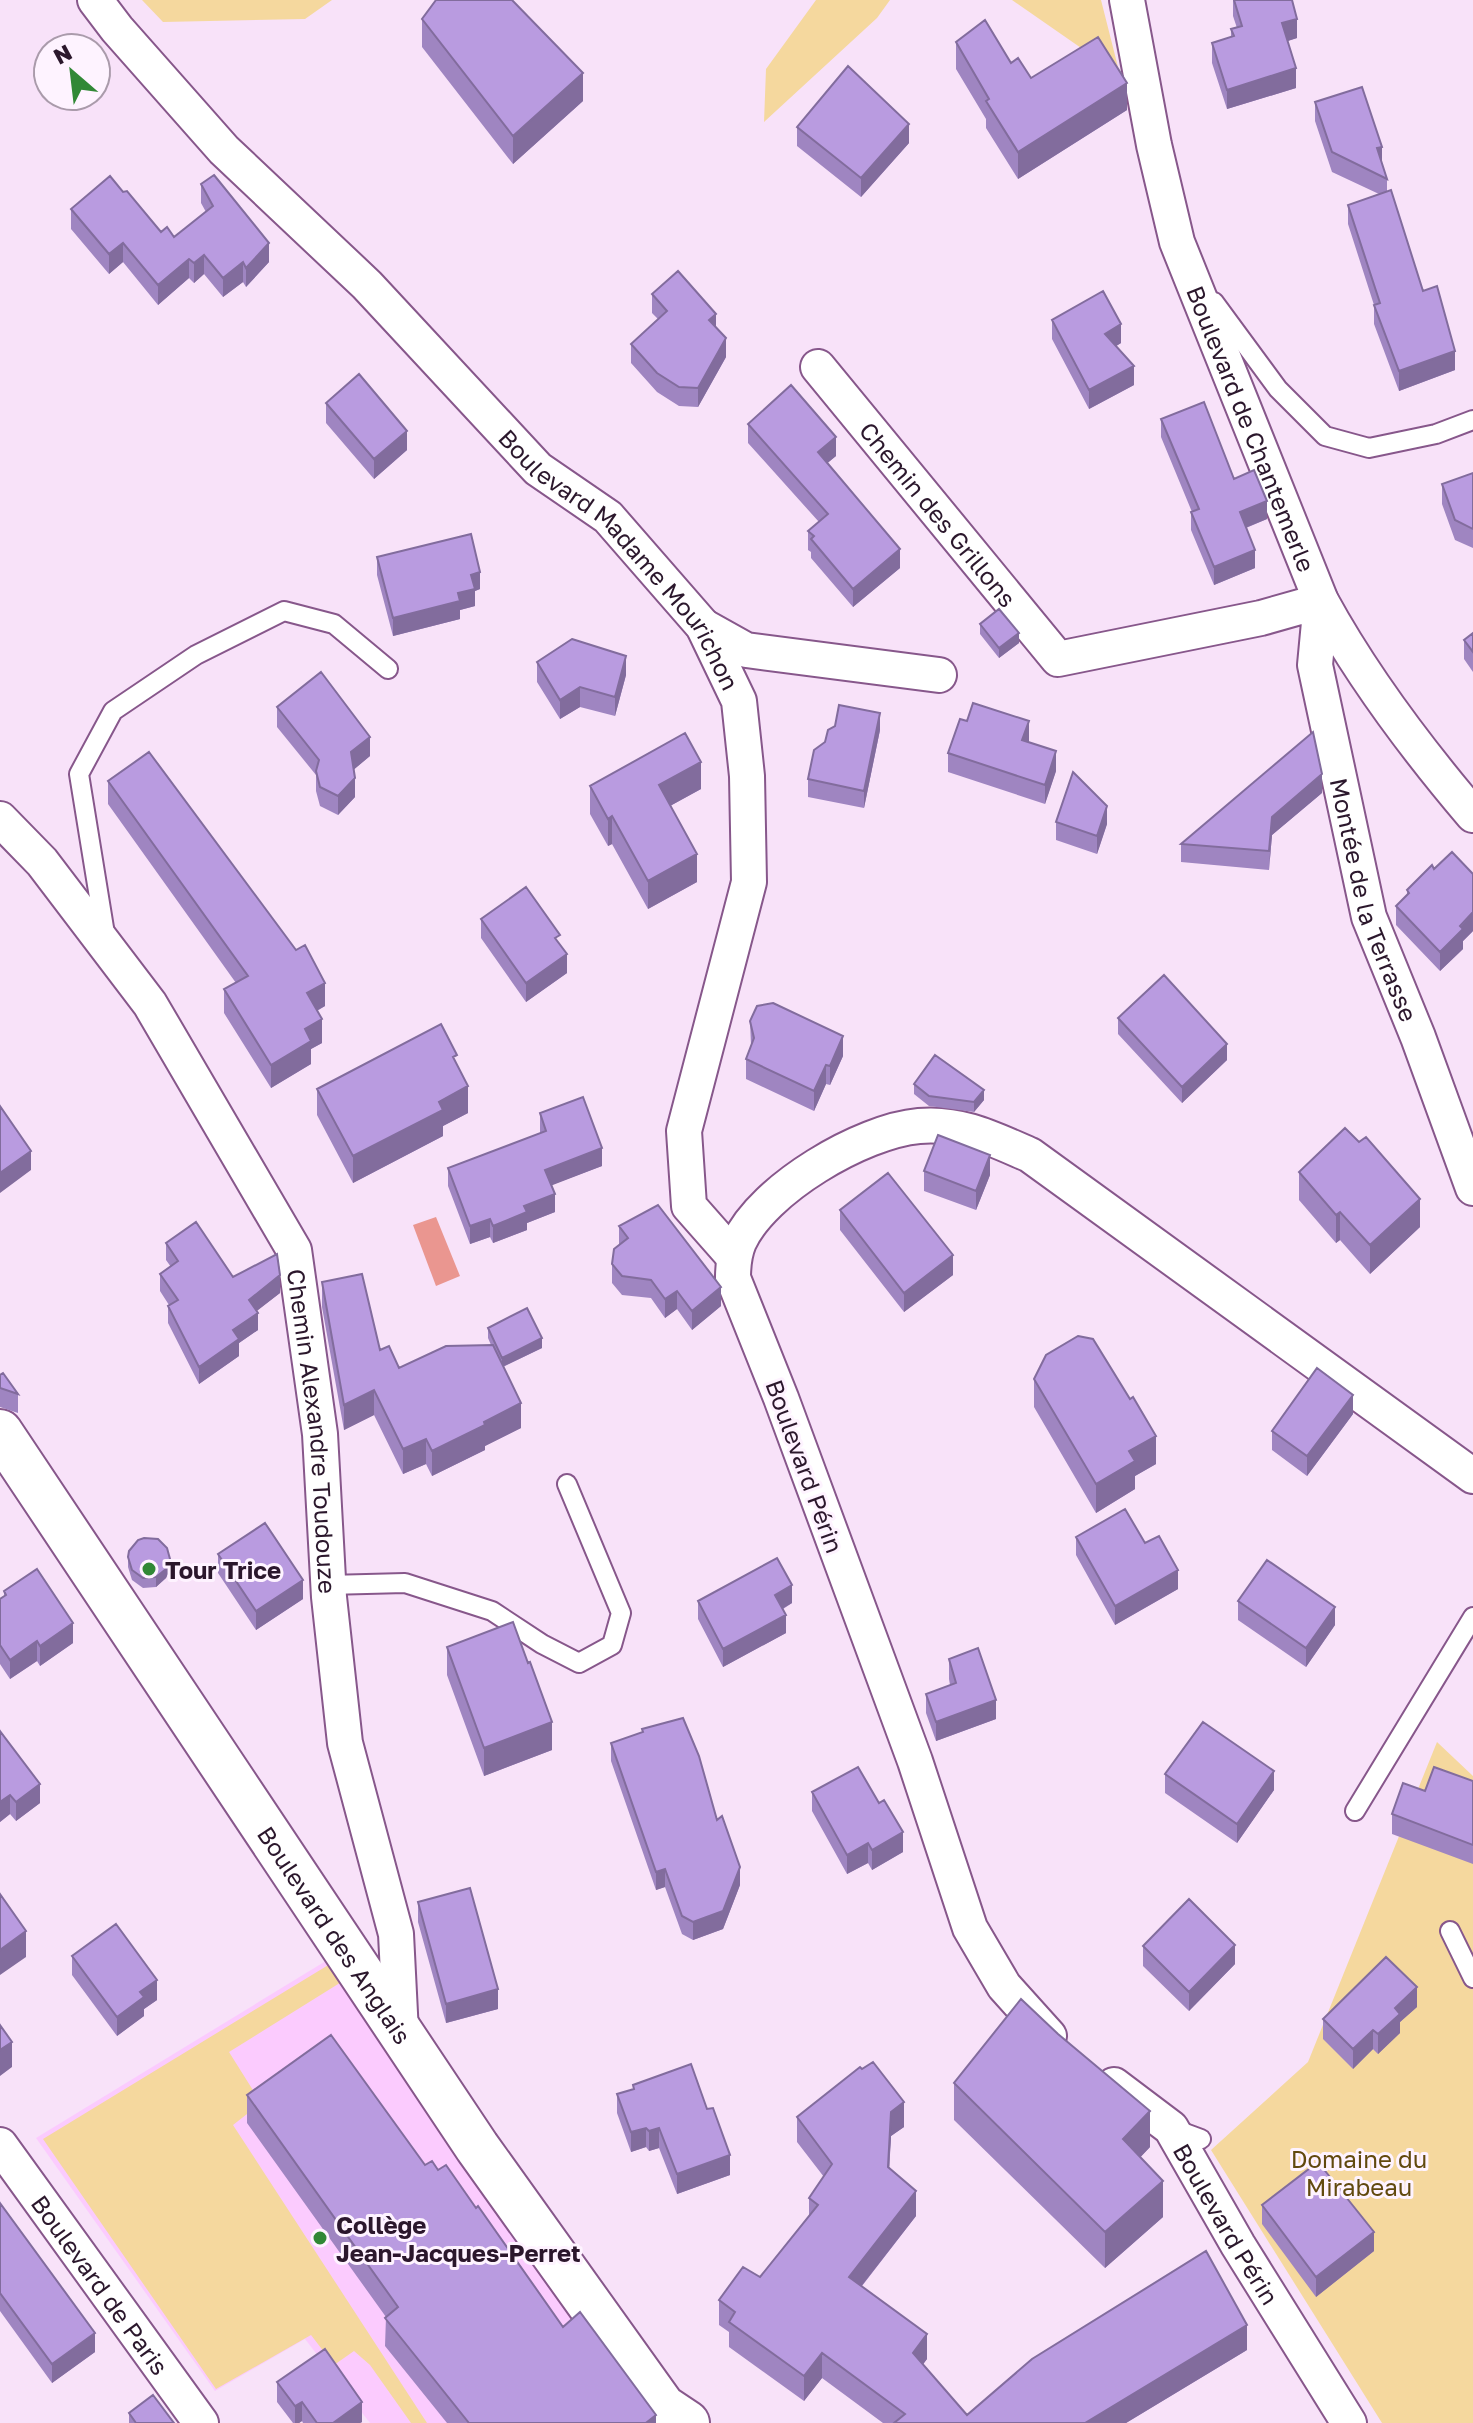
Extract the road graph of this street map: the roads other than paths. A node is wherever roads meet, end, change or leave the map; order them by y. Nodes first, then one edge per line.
1 (95, 0) edge
2 (1127, 0) edge
3 (1185, 261) junction
4 (818, 367) dead end
5 (1473, 420) edge
6 (1321, 601) junction
7 (703, 626) junction
8 (388, 669) dead end
9 (939, 675) dead end
10 (1473, 815) edge
11 (0, 819) edge
12 (108, 948) junction
13 (1473, 1188) edge
14 (734, 1257) junction
15 (0, 1432) edge
16 (1473, 1476) edge
17 (567, 1484) dead end
18 (328, 1585) junction
19 (1473, 1617) edge
20 (1355, 1811) dead end
21 (1450, 1931) dead end
22 (1473, 1978) edge
23 (401, 2033) junction
24 (0, 2145) edge
25 (201, 2423) edge
26 (687, 2423) edge
27 (1349, 2423) edge

1 - 7 street, Boulevard Madame Mourichon
2 - 3 street, Boulevard de Chantemerle
3 - 5 lane
3 - 6 street, Boulevard de Chantemerle
4 - 6 street, Chemin des Grillons
6 - 10 street, Boulevard de Chantemerle
6 - 13 street, Montée de la Terrasse
7 - 9 street
7 - 14 street, Boulevard Madame Mourichon
8 - 12 lane
11 - 12 street, Chemin Alexandre Toudouze
12 - 18 street, Chemin Alexandre Toudouze
14 - 16 street
14 - 27 street, Boulevard Périn
15 - 23 street, Boulevard des Anglais
17 - 18 lane
18 - 23 street, Chemin Alexandre Toudouze
19 - 20 lane
21 - 22 lane
23 - 26 street, Boulevard des Anglais
24 - 25 street, Boulevard de Paris

